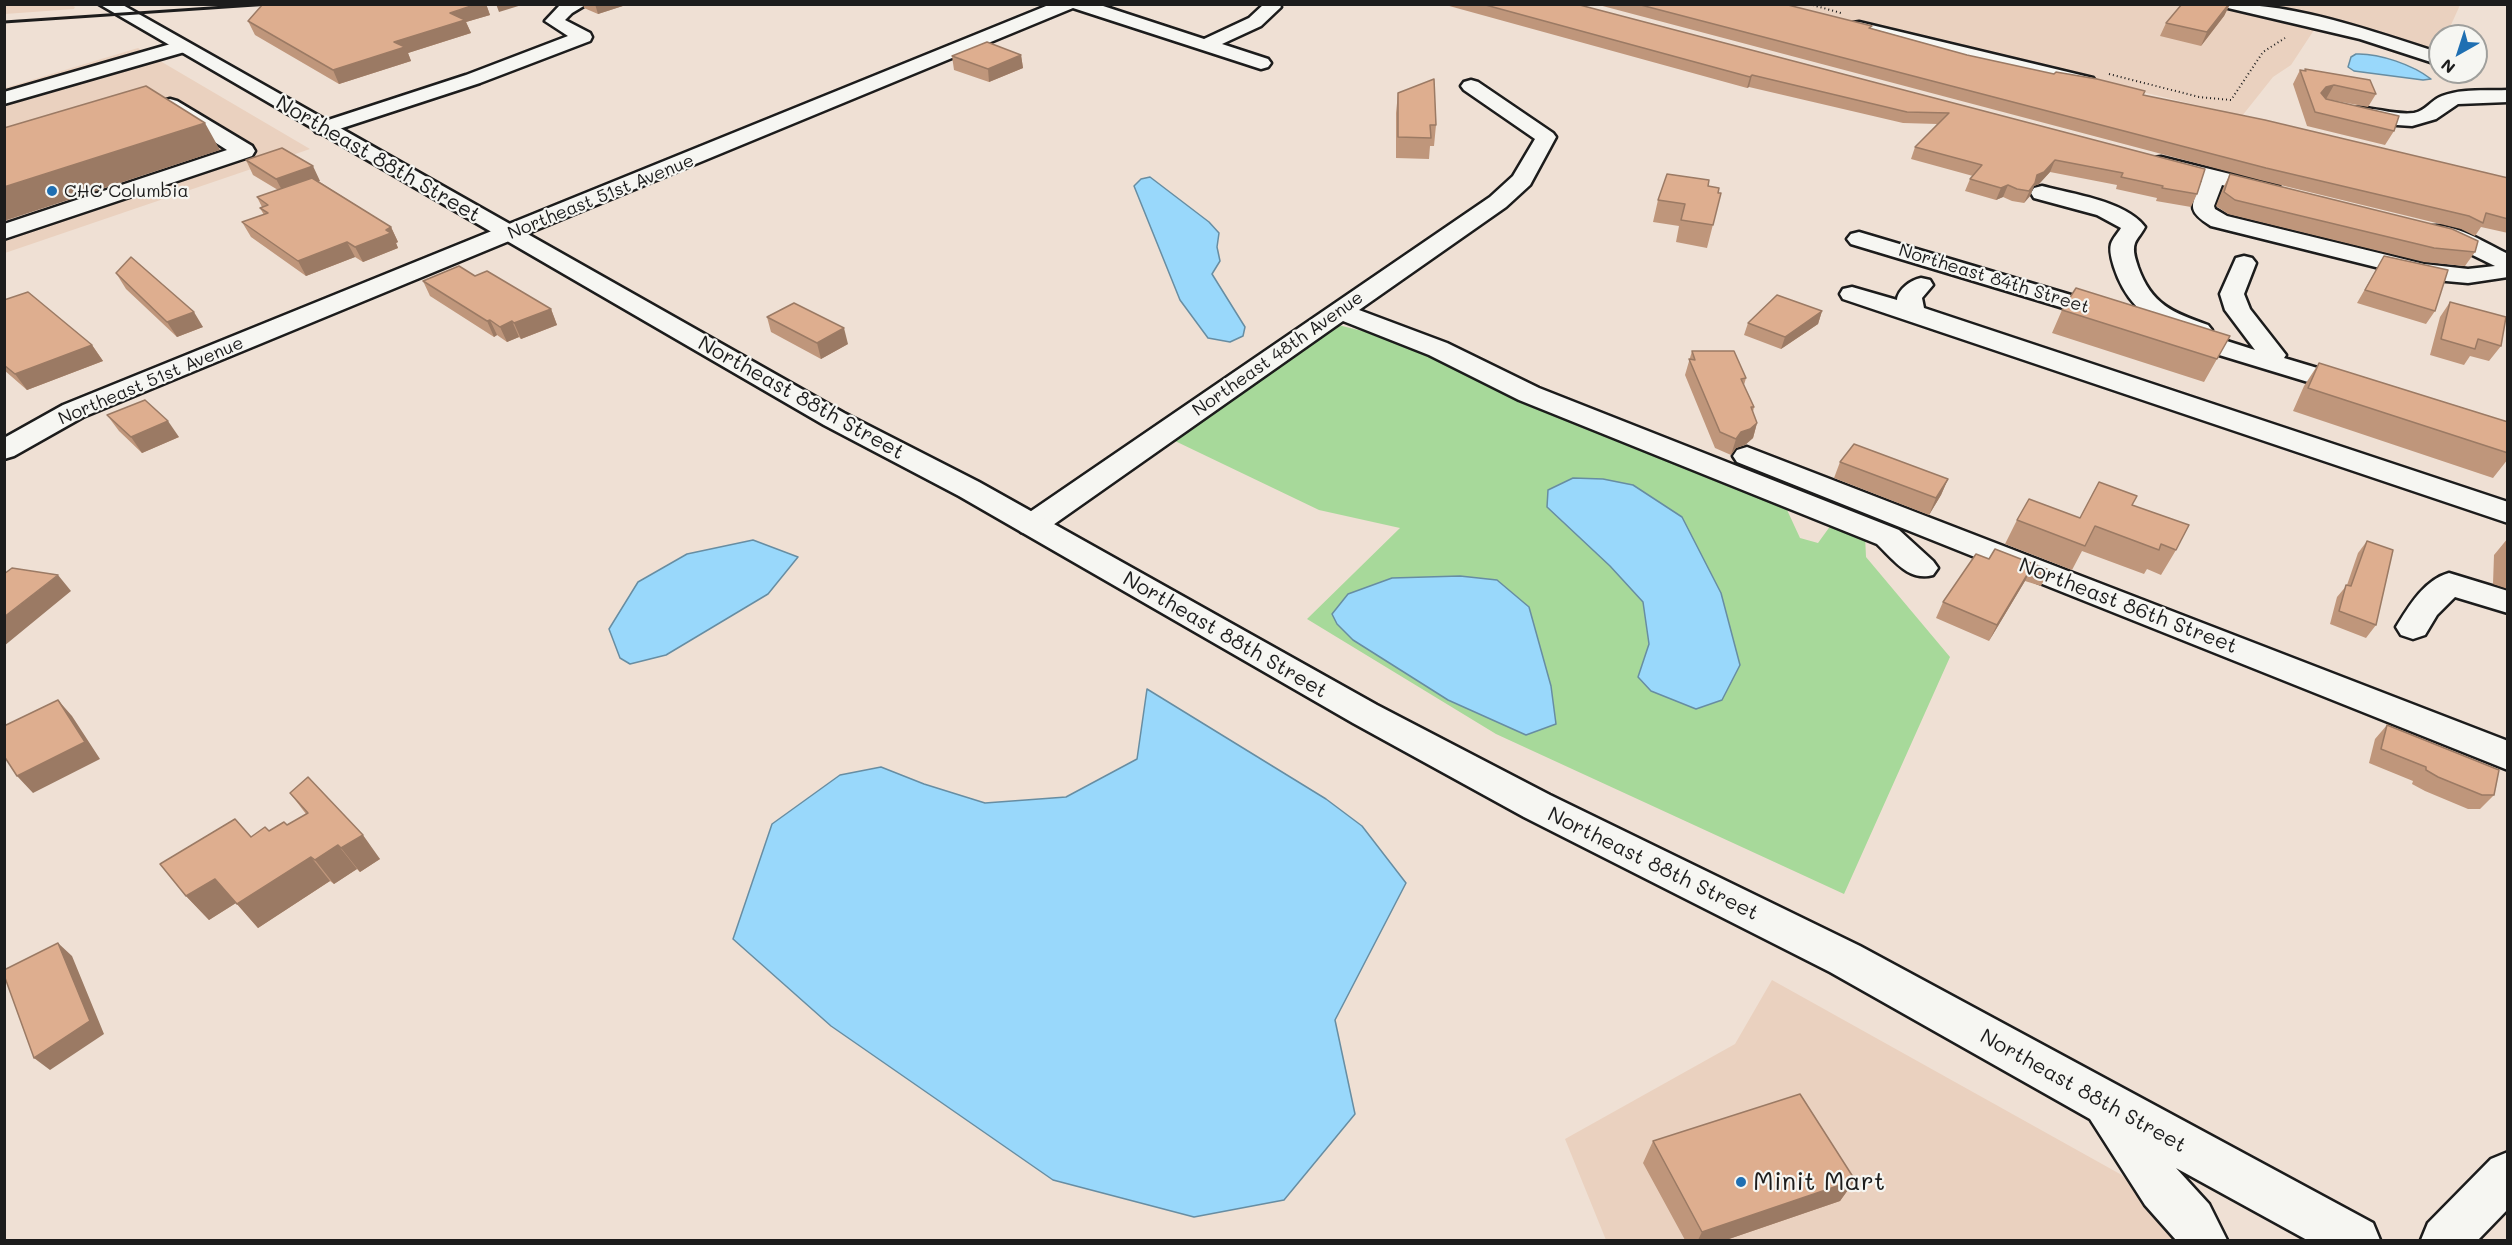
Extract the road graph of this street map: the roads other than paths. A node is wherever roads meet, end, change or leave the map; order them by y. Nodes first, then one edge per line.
1 (107, 4) edge
2 (579, 4) edge
3 (1068, 4) edge
4 (1077, 4) edge
5 (2234, 4) edge
6 (1272, 8) dead end
7 (1837, 21) edge
8 (1205, 45) junction
9 (181, 47) junction
10 (2428, 54) edge
11 (1261, 63) dead end
12 (2488, 83) edge
13 (1471, 86) dead end
14 (2103, 86) edge
15 (2508, 95) edge
16 (156, 96) edge
17 (4, 98) edge
18 (2337, 109) edge
19 (323, 128) junction
20 (2145, 158) edge
21 (2214, 177) junction
22 (2042, 193) dead end
23 (2287, 195) edge
24 (2411, 225) edge
25 (4, 232) edge
26 (510, 234) junction
27 (1860, 239) dead end
28 (2244, 263) dead end
29 (2508, 263) edge
30 (2508, 270) edge
31 (1921, 285) dead end
32 (1851, 294) dead end
33 (1340, 311) junction
34 (1913, 313) junction
35 (2274, 355) junction
36 (4, 450) edge
37 (1747, 456) dead end
38 (2508, 513) edge
39 (1032, 525) junction
40 (1922, 568) dead end
41 (2508, 602) edge
42 (2413, 627) dead end
43 (2508, 756) edge
44 (2103, 1101) junction
45 (2508, 1175) edge
46 (2203, 1240) edge
47 (2356, 1240) edge
48 (2445, 1240) edge

1 - 9 street, Northeast 88th Street
2 - 19 street
3 - 26 street, Northeast 51st Avenue
4 - 8 street
5 - 10 street
6 - 8 street
7 - 14 street
8 - 11 street
9 - 17 street
9 - 19 street, Northeast 88th Street
12 - 15 street
13 - 33 street, Northeast 48th Avenue
15 - 18 street
16 - 25 street
19 - 26 street, Northeast 88th Street
20 - 21 street
21 - 23 street
21 - 30 street
22 - 35 street
24 - 29 street
26 - 36 street, Northeast 51st Avenue
26 - 39 street, Northeast 88th Street
27 - 35 street, Northeast 84th Street
28 - 35 street
31 - 34 street
32 - 34 street
33 - 39 street, Northeast 48th Avenue
33 - 40 street
34 - 38 street
37 - 43 street, Northeast 86th Street
39 - 44 street, Northeast 88th Street
41 - 42 street
44 - 46 street
44 - 47 street, Northeast 88th Street
45 - 48 street

